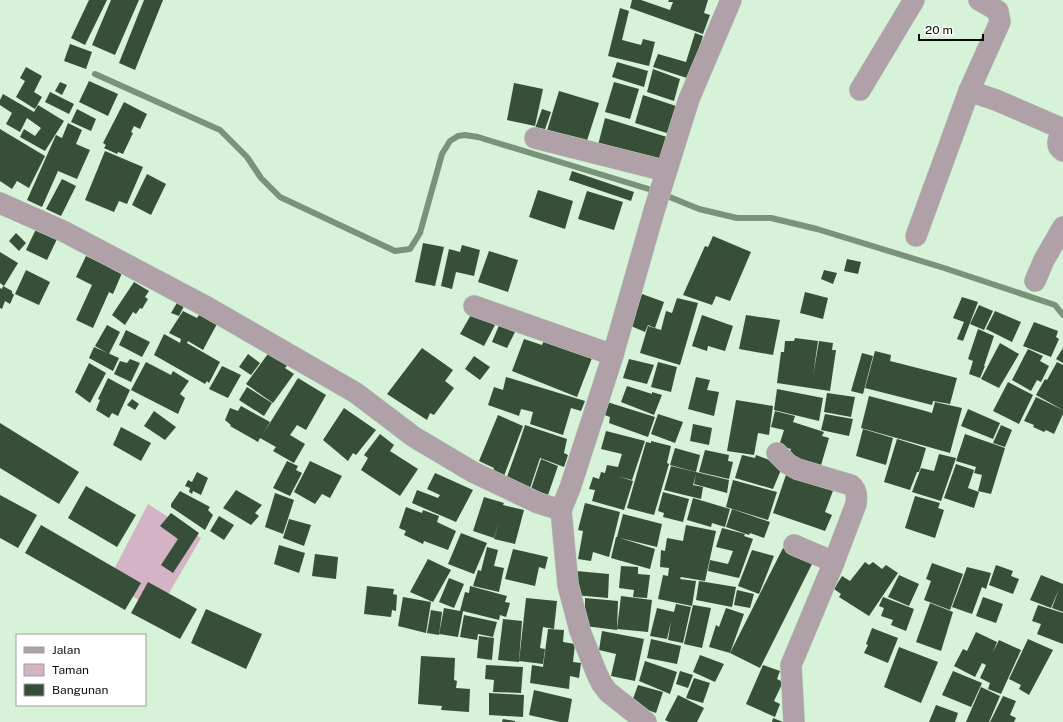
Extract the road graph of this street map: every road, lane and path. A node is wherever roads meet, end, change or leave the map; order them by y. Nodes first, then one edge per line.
1 (731, 0) edge
2 (914, 0) edge
3 (979, 0) edge
4 (860, 90) dead end
5 (969, 91) junction
6 (1063, 129) edge
7 (535, 138) dead end
8 (1063, 151) edge
9 (665, 175) junction
10 (0, 203) edge
11 (1063, 226) edge
12 (916, 236) dead end
13 (1035, 281) dead end
14 (474, 306) dead end
15 (613, 355) junction
16 (777, 453) dead end
17 (561, 510) junction
18 (794, 545) dead end
19 (834, 562) junction
20 (646, 722) edge
21 (794, 722) edge

1 - 9 street
2 - 4 street
3 - 5 street
5 - 6 street
5 - 12 street
6 - 8 street
7 - 9 street
9 - 15 street
10 - 17 street
11 - 13 street
14 - 15 street
15 - 17 street
16 - 19 street
17 - 20 street
18 - 19 street
19 - 21 street

